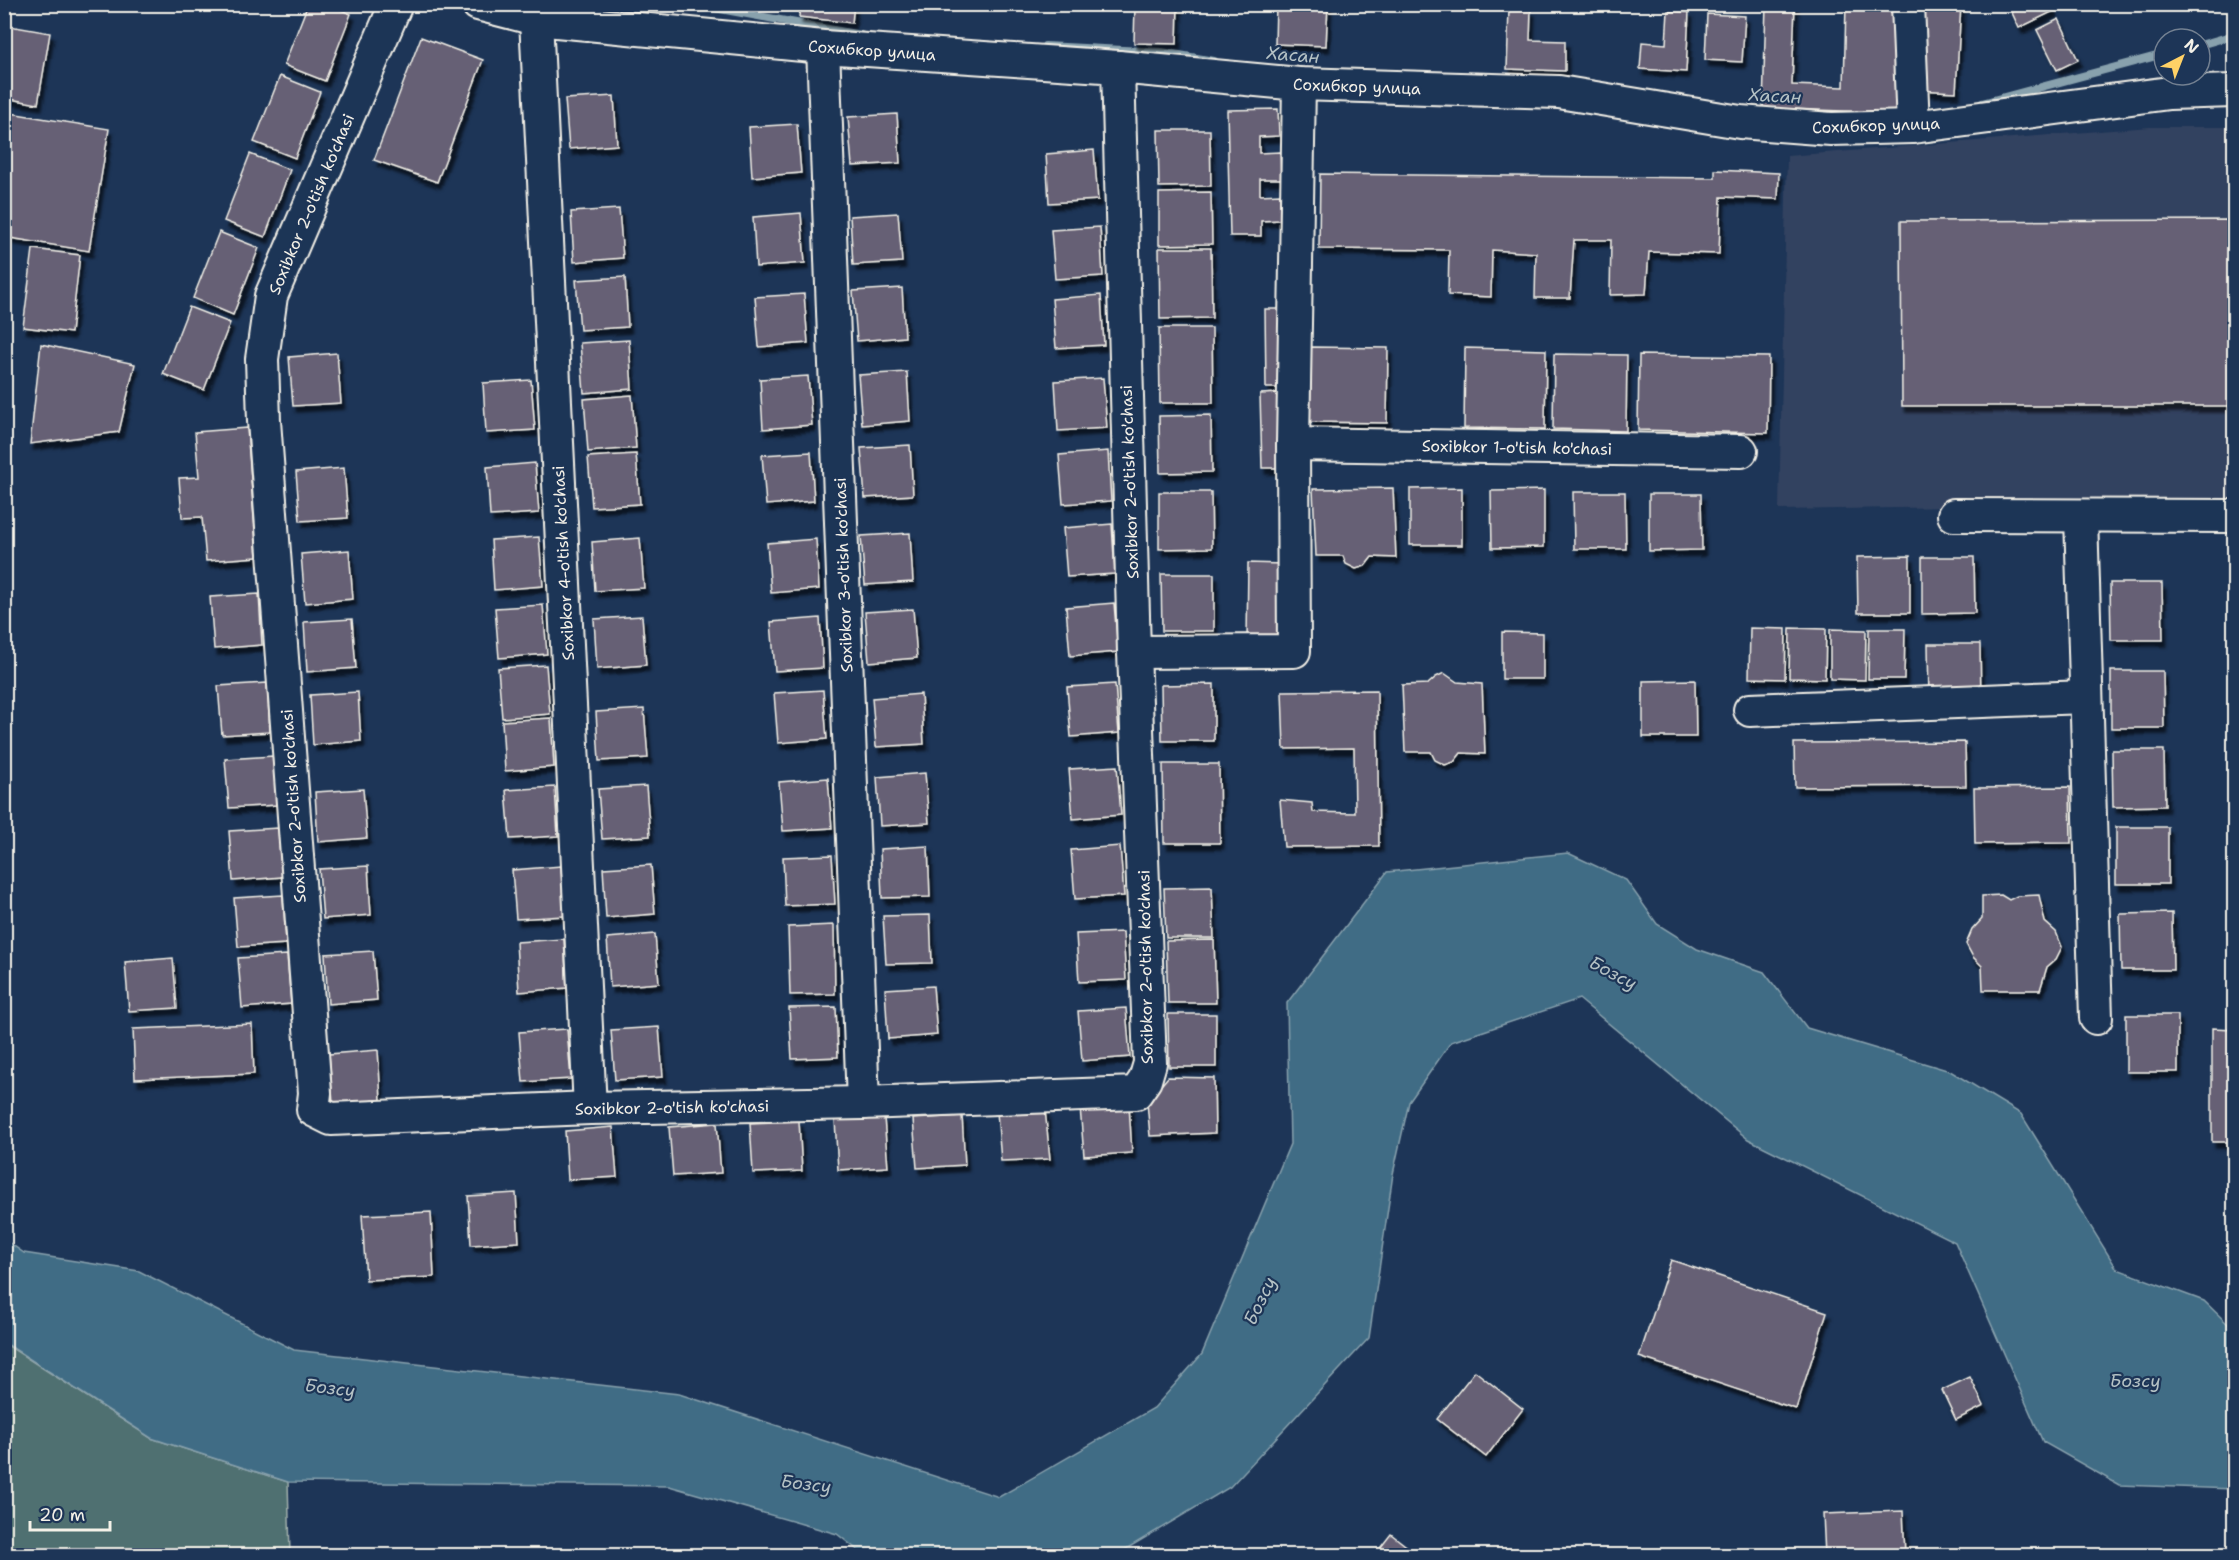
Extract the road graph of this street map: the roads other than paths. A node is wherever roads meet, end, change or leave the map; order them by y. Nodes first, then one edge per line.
1 (396, 4) edge
2 (478, 4) edge
3 (1908, 4) edge
4 (536, 19) junction
5 (824, 47) junction
6 (1118, 67) junction
7 (1299, 84) junction
8 (2235, 91) edge
9 (1913, 127) junction
10 (1293, 444) junction
11 (1741, 451) dead end
12 (1954, 515) dead end
13 (2080, 516) junction
14 (2235, 516) edge
15 (1134, 652) junction
16 (2086, 697) junction
17 (1750, 711) dead end
18 (2096, 1018) dead end
19 (863, 1103) junction
20 (590, 1108) junction

1 - 20 street, Soxibkor 2-o'tish ko'chasi
2 - 4 street, Сохибкор улица
3 - 9 street
4 - 5 street, Сохибкор улица
4 - 20 street, Soxibkor 4-o'tish ko'chasi
5 - 6 street, Сохибкор улица
5 - 19 street, Soxibkor 3-o'tish ko'chasi
6 - 7 street, Сохибкор улица
6 - 15 street, Soxibkor 2-o'tish ko'chasi
7 - 9 street, Сохибкор улица
7 - 10 street
8 - 9 street, Сохибкор улица
10 - 11 street, Soxibkor 1-o'tish ko'chasi
10 - 15 street
12 - 13 street
13 - 14 street
13 - 16 street
15 - 19 street, Soxibkor 2-o'tish ko'chasi
16 - 17 street
16 - 18 street
19 - 20 street, Soxibkor 2-o'tish ko'chasi

